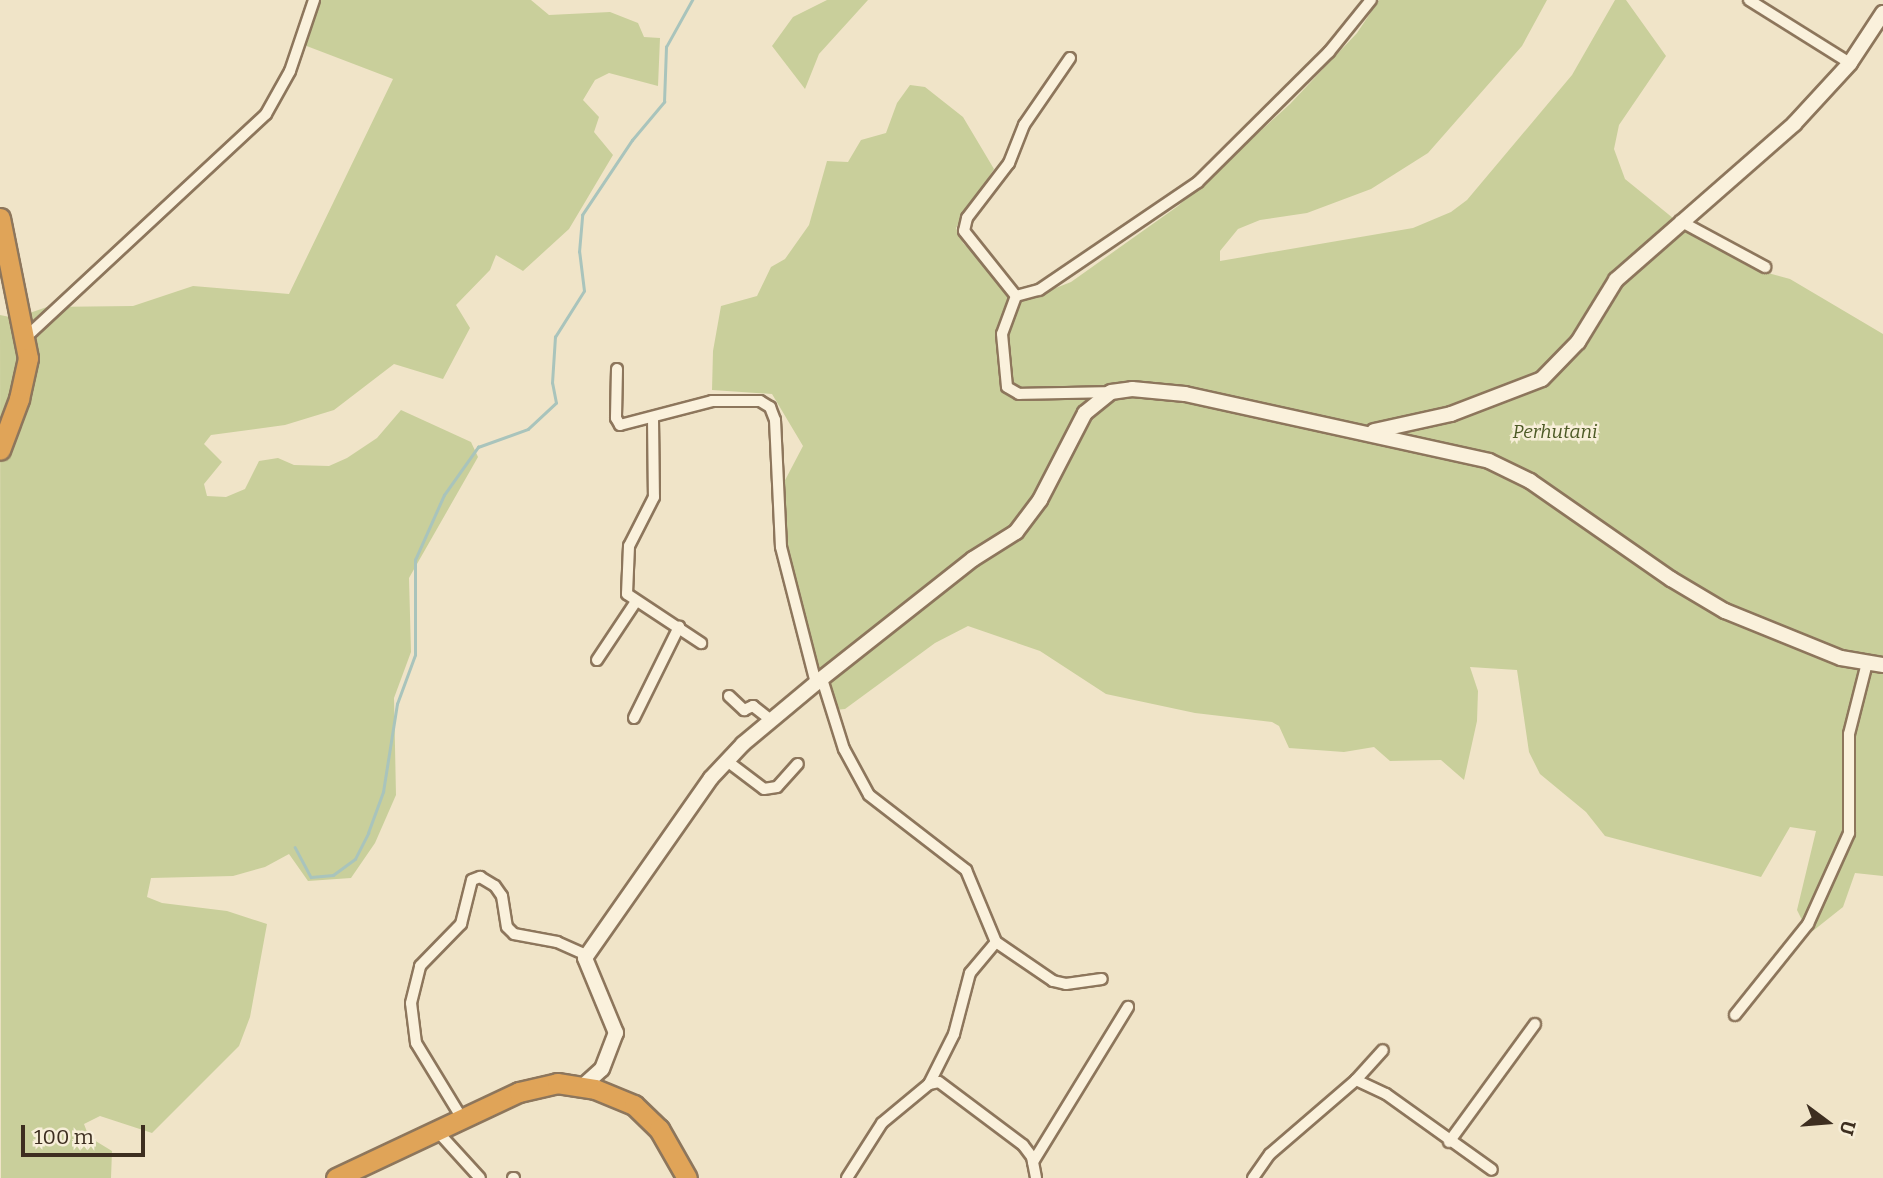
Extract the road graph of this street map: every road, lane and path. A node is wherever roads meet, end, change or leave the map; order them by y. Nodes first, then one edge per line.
1 (314, 0) edge
2 (1371, 0) edge
3 (1749, 0) edge
4 (1883, 13) edge
5 (1070, 58) dead end
6 (1850, 62) junction
7 (0, 218) edge
8 (1680, 221) junction
9 (1765, 267) dead end
10 (1016, 296) junction
11 (25, 338) junction
12 (617, 369) dead end
13 (1111, 392) junction
14 (653, 419) junction
15 (1366, 433) junction
16 (0, 450) edge
17 (635, 603) junction
18 (679, 627) junction
19 (701, 643) dead end
20 (597, 660) dead end
21 (1867, 663) junction
22 (1883, 665) edge
23 (819, 681) junction
24 (729, 696) dead end
25 (634, 718) dead end
26 (771, 720) junction
27 (727, 761) junction
28 (798, 764) dead end
29 (996, 942) junction
30 (586, 955) junction
31 (1102, 979) dead end
32 (1128, 1007) dead end
33 (1735, 1015) dead end
34 (1535, 1024) dead end
35 (1383, 1050) dead end
36 (1356, 1080) junction
37 (929, 1084) junction
38 (583, 1086) junction
39 (463, 1120) junction
40 (438, 1132) junction
41 (1449, 1142) junction
42 (1034, 1162) junction
43 (1492, 1170) dead end
44 (336, 1178) edge
45 (480, 1178) edge
46 (687, 1178) edge
47 (847, 1178) edge
48 (1035, 1178) edge
49 (1253, 1178) edge

1 - 11 street
2 - 10 street
3 - 6 street
4 - 6 street
5 - 10 street
6 - 8 street
7 - 11 highway
8 - 9 street
8 - 15 street
10 - 13 street
11 - 16 highway
12 - 14 street
13 - 15 street
13 - 23 street
14 - 17 street
14 - 23 street
15 - 21 street
17 - 18 street
17 - 20 street
18 - 19 street
18 - 25 street
21 - 22 street
21 - 33 street
23 - 26 street
23 - 29 street
24 - 26 street
26 - 27 street
27 - 28 street
27 - 30 street
29 - 31 street
29 - 37 street
30 - 38 street
30 - 39 street
32 - 42 street
34 - 41 street
35 - 36 street
36 - 41 street
36 - 49 street
37 - 42 street
37 - 47 street
38 - 39 highway
38 - 46 highway
39 - 40 highway
40 - 44 highway
40 - 45 street
41 - 43 street
42 - 48 street

